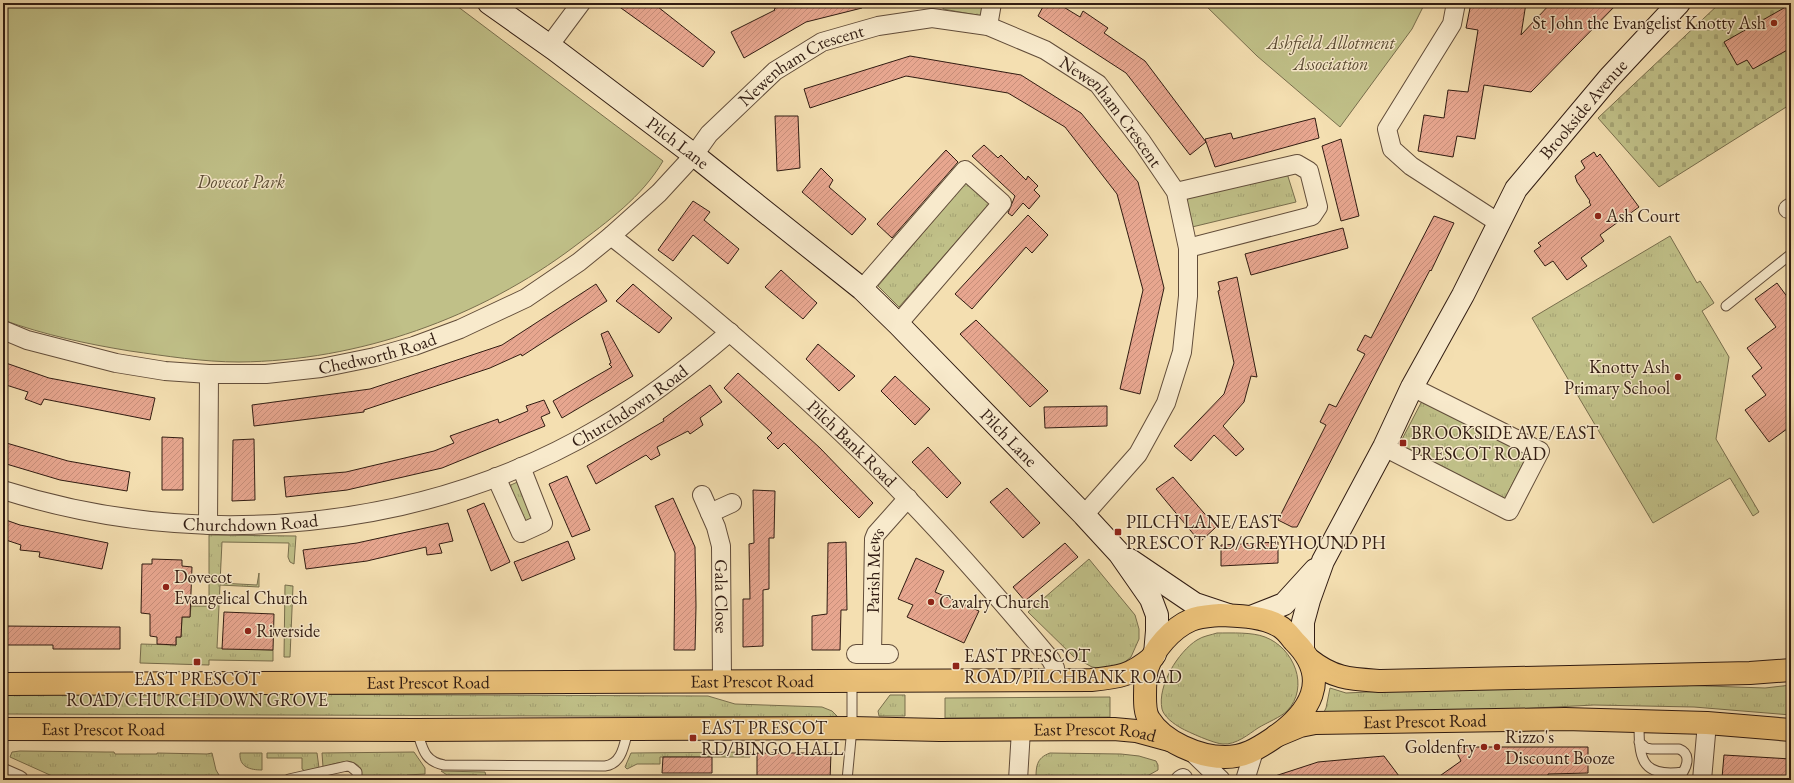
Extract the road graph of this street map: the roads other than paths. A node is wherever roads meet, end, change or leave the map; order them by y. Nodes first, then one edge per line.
1 (489, 3) edge
2 (581, 3) edge
3 (992, 3) edge
4 (1456, 3) edge
5 (1679, 3) edge
6 (933, 10) edge
7 (988, 26) junction
8 (549, 46) junction
9 (694, 155) junction
10 (1176, 192) junction
11 (1499, 223) junction
12 (611, 236) junction
13 (1188, 248) junction
14 (1791, 254) edge
15 (862, 289) junction
16 (1726, 306) dead end
17 (898, 324) junction
18 (3, 330) edge
19 (730, 332) junction
20 (209, 374) junction
21 (1412, 387) junction
22 (1384, 447) junction
23 (521, 467) junction
24 (496, 477) junction
25 (3, 490) edge
26 (702, 495) dead end
27 (908, 498) junction
28 (732, 503) dead end
29 (710, 513) junction
30 (1084, 515) junction
31 (208, 525) junction
32 (1119, 553) junction
33 (1322, 561) junction
34 (1241, 616) junction
35 (872, 654) dead end
36 (1306, 655) junction
37 (1154, 656) junction
38 (1791, 670) edge
39 (722, 681) junction
40 (852, 681) junction
41 (1056, 681) junction
42 (3, 684) edge
43 (1639, 721) junction
44 (1706, 723) junction
45 (852, 728) junction
46 (3, 729) edge
47 (417, 730) junction
48 (628, 730) junction
49 (1021, 730) junction
50 (1791, 730) edge
51 (1276, 736) junction
52 (1639, 742) junction
53 (1179, 744) junction
54 (1254, 751) junction
55 (3, 773) edge
56 (289, 779) edge
57 (19, 780) edge
58 (357, 780) edge
59 (847, 780) edge
60 (1018, 780) edge
61 (1221, 780) edge
62 (1245, 780) edge
63 (1702, 780) edge

1 - 8 street, Pilch Lane
2 - 8 street
3 - 7 street
4 - 11 street
5 - 11 street, Brookside Avenue
6 - 7 street, Newenham Crescent
6 - 9 street, Newenham Crescent
7 - 10 street, Newenham Crescent
8 - 9 street, Pilch Lane
9 - 12 street, Chedworth Road
9 - 15 street, Pilch Lane
10 - 13 street, Newenham Crescent
10 - 13 street
11 - 21 street, Brookside Avenue
12 - 19 street, Pilch Bank Road
12 - 20 street, Chedworth Road
13 - 30 street, Newenham Crescent
14 - 16 lane
15 - 17 street, Pilch Lane
15 - 17 street
17 - 30 street, Pilch Lane
18 - 20 street, Chedworth Road
19 - 23 street, Churchdown Road
19 - 27 street, Pilch Bank Road
20 - 31 street
21 - 22 street, Brookside Avenue
21 - 22 street
22 - 33 street, Brookside Avenue
23 - 24 street, Churchdown Road
23 - 24 street
24 - 31 street, Churchdown Road
25 - 31 street, Churchdown Road
26 - 29 street, Gala Close
27 - 35 street, Parish Mews
27 - 41 street, Pilch Bank Road
28 - 29 street
29 - 39 street, Gala Close
30 - 32 street, Pilch Lane
32 - 34 street, Pilch Lane
32 - 37 street, Pilch Lane
33 - 34 street, Brookside Avenue
33 - 36 street, Brookside Avenue
34 - 36 highway
34 - 37 highway
36 - 38 highway
36 - 51 highway
37 - 41 highway, East Prescot Road
37 - 53 highway
39 - 40 highway, East Prescot Road
39 - 42 highway, East Prescot Road
40 - 41 highway, East Prescot Road
40 - 45 lane
43 - 44 highway, East Prescot Road
43 - 51 highway, East Prescot Road
43 - 52 lane
44 - 50 highway, East Prescot Road
44 - 63 street
45 - 48 highway, East Prescot Road
45 - 49 highway, East Prescot Road
45 - 59 lane
46 - 47 highway, East Prescot Road
47 - 48 highway, East Prescot Road
47 - 48 lane
49 - 53 highway, East Prescot Road
49 - 60 street, East Prescot Road
51 - 54 highway
52 - 52 lane
53 - 54 highway, East Prescot Road
53 - 61 street
54 - 62 street
55 - 57 street
56 - 58 lane

